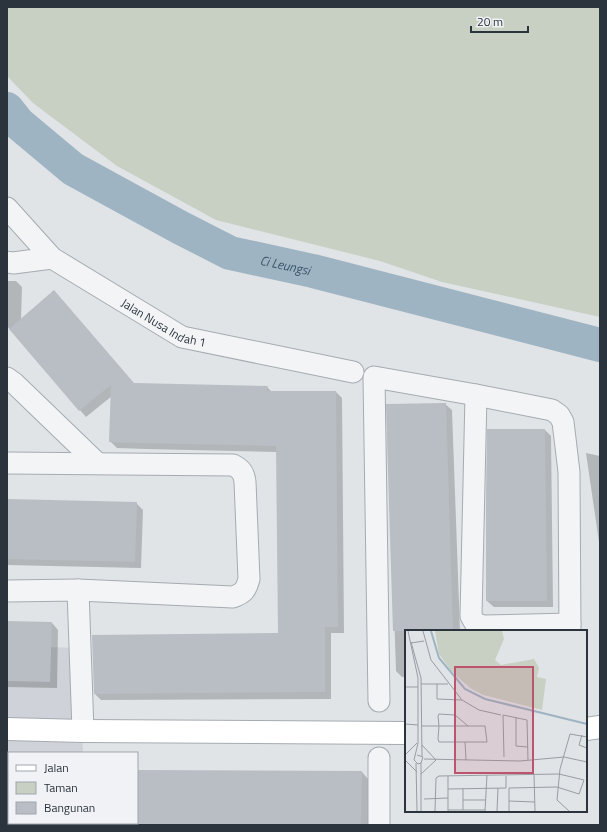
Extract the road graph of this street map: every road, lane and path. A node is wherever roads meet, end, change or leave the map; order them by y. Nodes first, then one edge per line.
1 (7, 208) edge
2 (52, 258) junction
3 (7, 262) edge
4 (353, 372) dead end
5 (7, 378) edge
6 (476, 395) junction
7 (7, 463) edge
8 (97, 463) junction
9 (78, 590) junction
10 (7, 591) edge
11 (570, 628) edge
12 (379, 701) dead end
13 (600, 727) edge
14 (7, 729) edge
15 (587, 729) edge
16 (83, 731) junction
17 (405, 734) edge
18 (378, 758) dead end
19 (378, 825) edge

1 - 2 street, Jalan Nusa Indah 1
2 - 3 street
2 - 4 street, Jalan Nusa Indah 1
5 - 8 street
6 - 11 street
6 - 11 street
6 - 12 street
7 - 8 street
8 - 9 street
9 - 10 street
9 - 16 street
13 - 15 street
14 - 16 street
16 - 17 street
18 - 19 street

